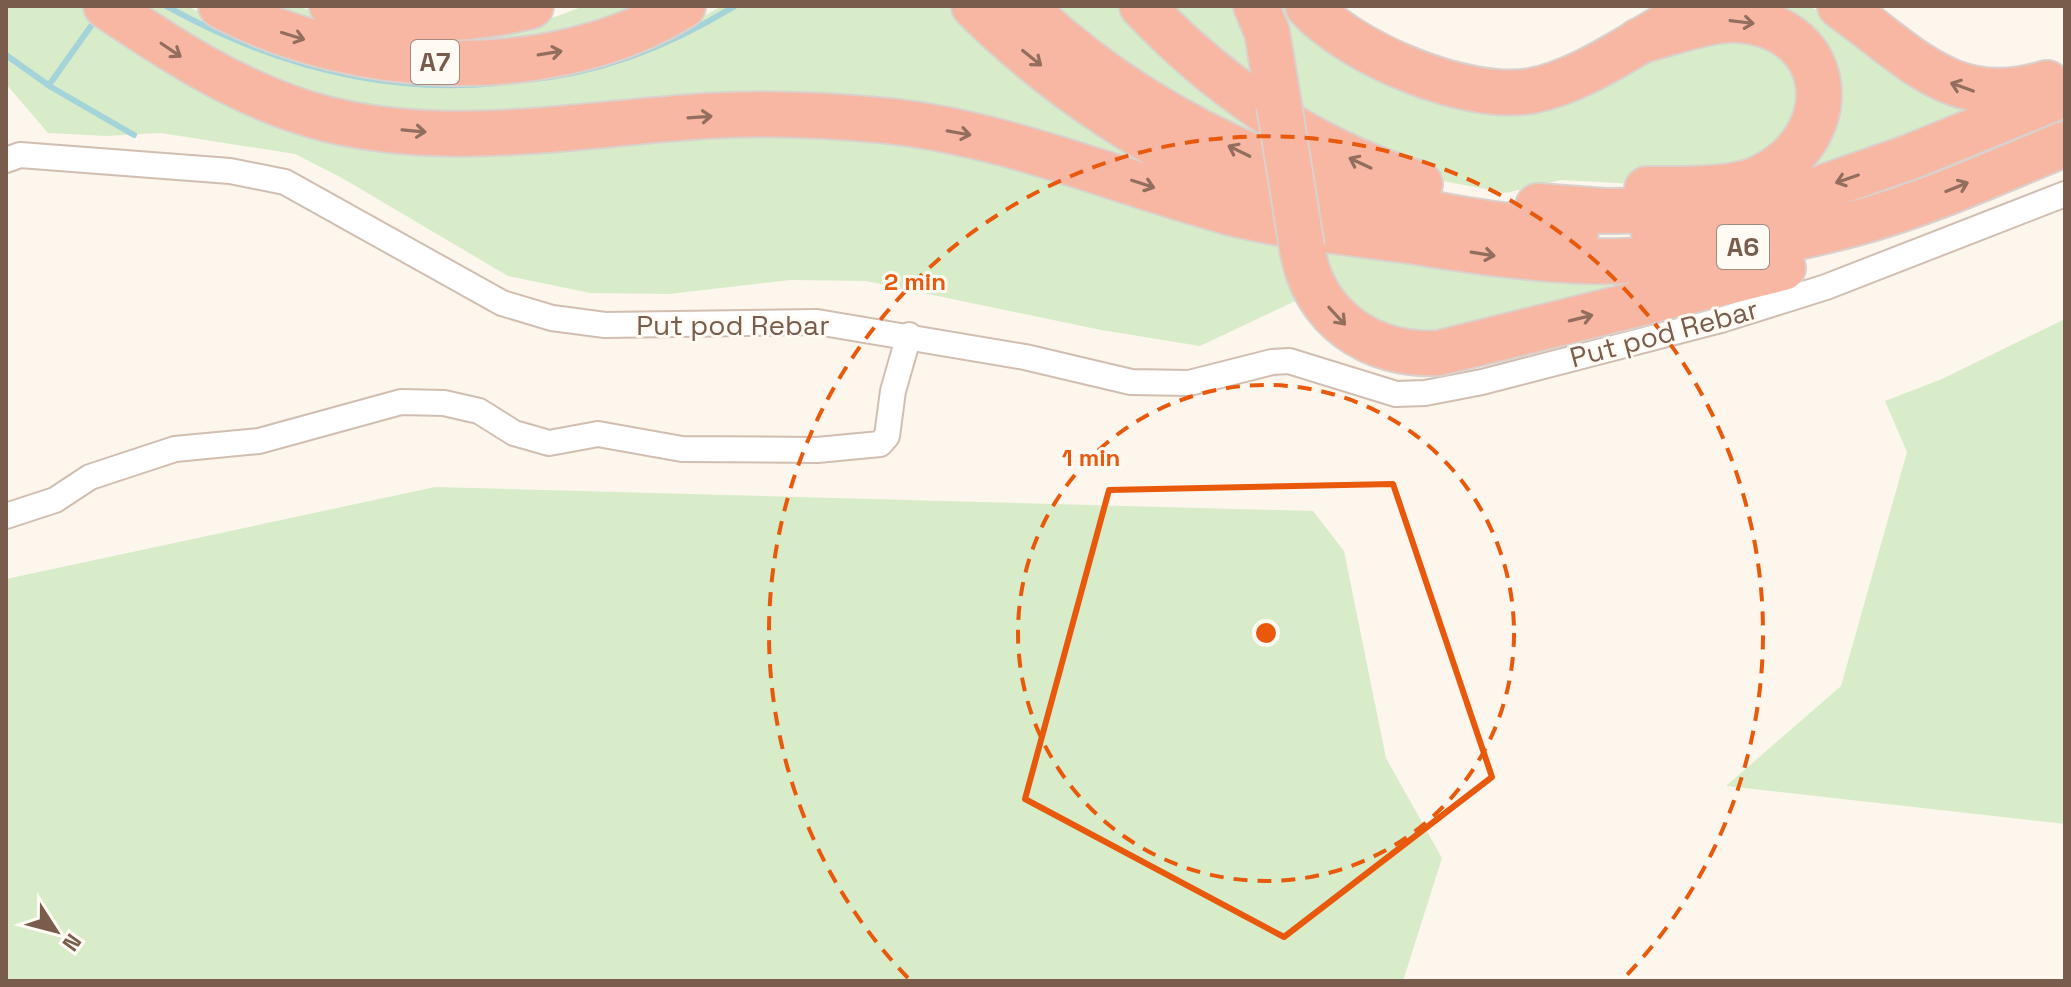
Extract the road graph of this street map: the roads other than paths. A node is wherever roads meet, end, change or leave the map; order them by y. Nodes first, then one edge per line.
1 (106, 6) edge
2 (221, 6) edge
3 (332, 6) edge
4 (531, 6) edge
5 (683, 6) edge
6 (974, 6) edge
7 (1023, 6) edge
8 (1142, 6) edge
9 (1256, 6) edge
10 (1308, 6) edge
11 (1701, 6) edge
12 (1840, 6) edge
13 (1639, 41) junction
14 (2065, 77) edge
15 (2065, 94) edge
16 (2065, 144) edge
17 (6, 160) edge
18 (2065, 194) edge
19 (1795, 195) junction
20 (1505, 201) junction
21 (1907, 207) junction
22 (1407, 241) junction
23 (909, 335) junction
24 (6, 516) edge

1 -> 22 highway
2 -> 5 highway, A7
3 - 4 highway, A7
6 -> 22 highway
19 -> 7 highway
20 -> 8 highway
9 -> 21 highway, bridge
10 - 13 highway
11 - 13 highway
14 -> 12 highway
13 -> 20 highway
15 -> 19 highway, A6
21 -> 16 highway, A6
17 - 23 street, Put pod Rebar
18 - 23 street, Put pod Rebar
19 - 20 highway
22 -> 21 highway, A6
23 - 24 street

